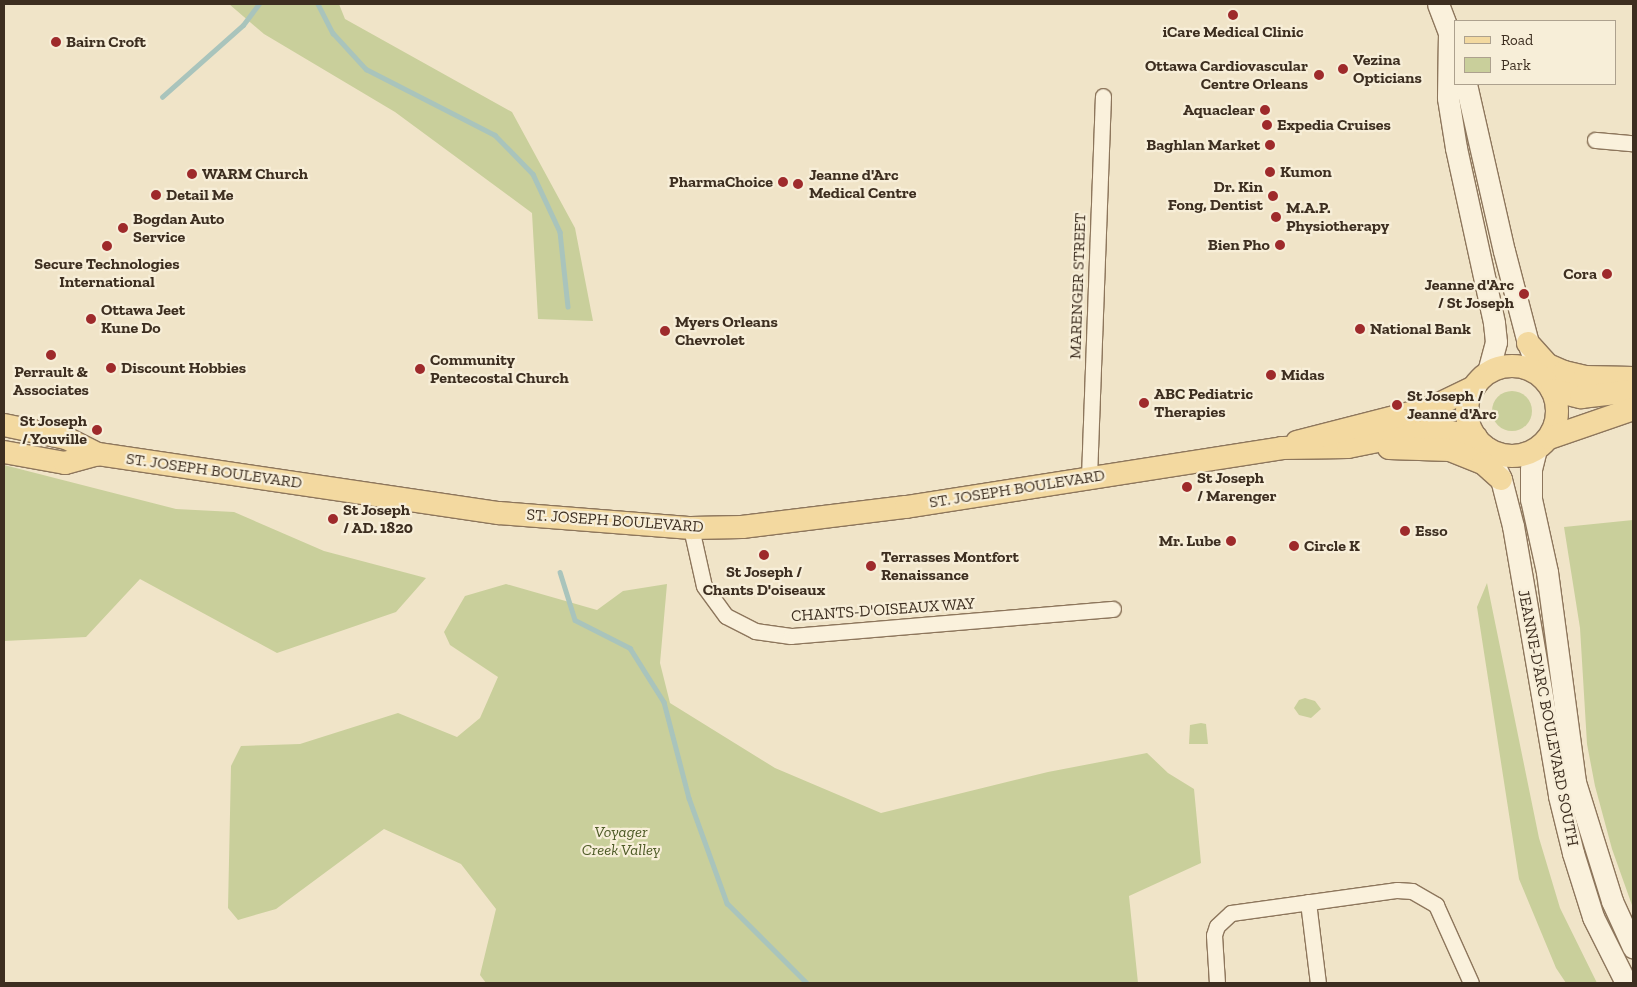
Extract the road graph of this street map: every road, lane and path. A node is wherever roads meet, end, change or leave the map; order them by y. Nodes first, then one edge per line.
1 (1438, 4) edge
2 (1453, 43) edge
3 (1466, 85) edge
4 (1102, 96) dead end
5 (1595, 140) dead end
6 (1633, 144) edge
7 (1528, 343) junction
8 (1633, 378) edge
9 (1481, 380) junction
10 (1546, 382) junction
11 (1633, 391) edge
12 (1633, 409) edge
13 (6, 424) edge
14 (1481, 442) junction
15 (1542, 443) junction
16 (1348, 446) junction
17 (1282, 448) junction
18 (4, 452) edge
19 (98, 454) junction
20 (1089, 477) junction
21 (1501, 479) junction
22 (691, 528) junction
23 (1113, 608) dead end
24 (1308, 902) junction
25 (1633, 947) edge
26 (1217, 983) edge
27 (1318, 983) edge
28 (1471, 983) edge
29 (1626, 983) edge

1 - 2 main road
2 - 9 main road
3 - 7 main road
4 - 20 street, MARENGER STREET
5 - 6 street
7 - 8 main road
7 - 10 main road
9 - 10 main road
9 - 14 main road
9 - 17 main road, ST. JOSEPH BOULEVARD
10 - 11 main road
10 - 15 main road
12 - 15 main road
13 - 19 main road, ST. JOSEPH BOULEVARD
14 - 15 main road
14 - 16 main road, ST. JOSEPH BOULEVARD
14 - 21 main road, JEANNE-D'ARC BOULEVARD SOUTH
15 - 25 main road, JEANNE-D'ARC BOULEVARD SOUTH
16 - 17 main road, ST. JOSEPH BOULEVARD
16 - 21 main road
17 - 20 main road, ST. JOSEPH BOULEVARD
18 - 19 main road, ST. JOSEPH BOULEVARD
19 - 22 main road, ST. JOSEPH BOULEVARD
20 - 22 main road, ST. JOSEPH BOULEVARD
21 - 29 main road, JEANNE-D'ARC BOULEVARD SOUTH
22 - 23 street, CHANTS-D'OISEAUX WAY
24 - 26 street
24 - 27 street
24 - 28 street

